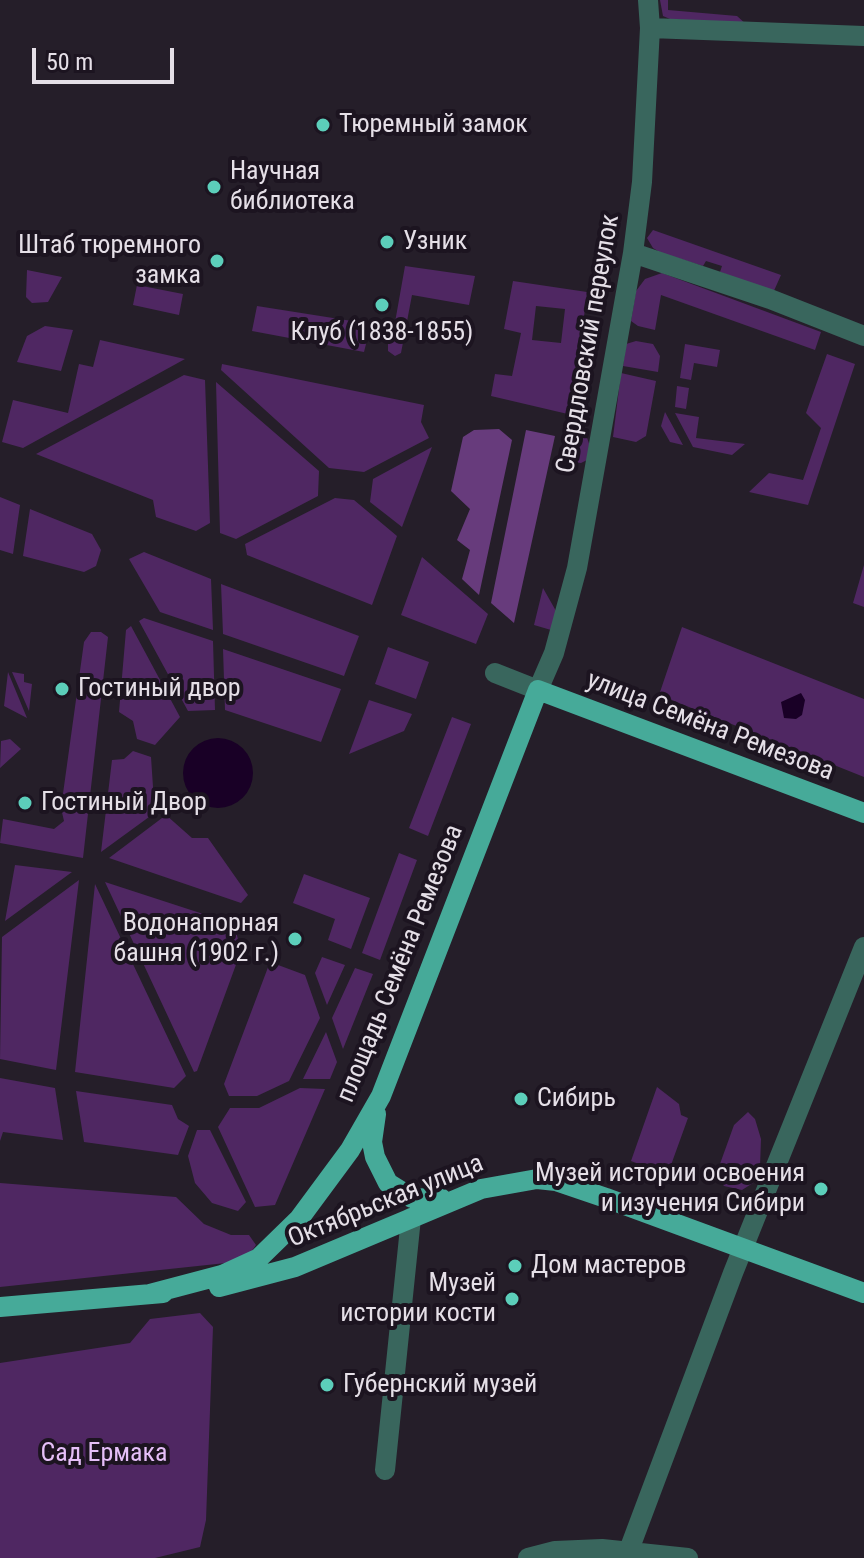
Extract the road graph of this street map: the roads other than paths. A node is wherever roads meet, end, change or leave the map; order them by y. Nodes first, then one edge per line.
1 (648, 0) edge
2 (650, 28) junction
3 (864, 36) edge
4 (633, 253) junction
5 (864, 336) edge
6 (495, 673) dead end
7 (538, 690) junction
8 (864, 813) edge
9 (864, 947) edge
10 (381, 1096) junction
11 (466, 1194) junction
12 (411, 1218) junction
13 (743, 1248) junction
14 (864, 1293) edge
15 (150, 1294) junction
16 (0, 1307) edge
17 (385, 1470) dead end
18 (629, 1550) junction
19 (528, 1558) edge
20 (688, 1558) edge

1 - 2 street, Свердловский переулок
2 - 3 street
2 - 4 street, Свердловский переулок
4 - 5 street
4 - 7 street, Свердловский переулок
6 - 7 street
7 - 8 main road, улица Семёна Ремезова
7 - 10 main road, площадь Семёна Ремезова
9 - 13 street
10 - 11 main road
10 - 15 main road, площадь Семёна Ремезова
11 - 12 main road, Октябрьская улица
11 - 13 main road, Октябрьская улица
12 - 15 main road, Октябрьская улица
12 - 17 street
13 - 14 main road, Октябрьская улица
13 - 18 street
15 - 16 main road
18 - 19 street
18 - 20 street

